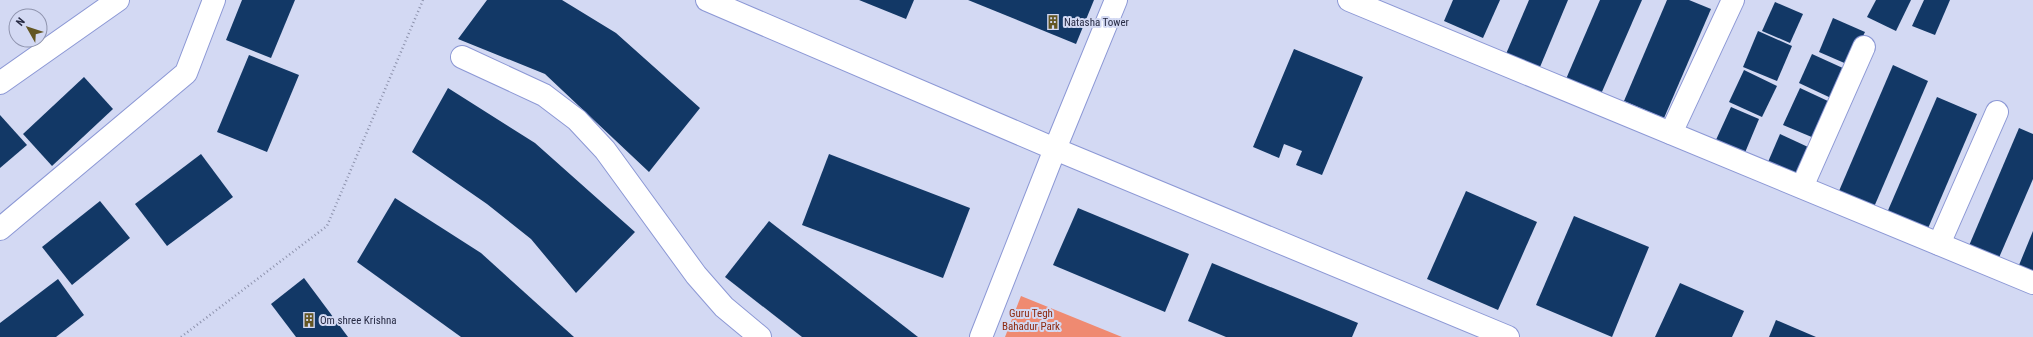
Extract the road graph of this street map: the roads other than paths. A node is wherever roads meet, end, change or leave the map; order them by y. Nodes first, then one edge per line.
1 (118, 0) edge
2 (214, 0) edge
3 (707, 0) edge
4 (1116, 0) edge
5 (1349, 0) edge
6 (1733, 0) edge
7 (1864, 47) dead end
8 (462, 57) dead end
9 (0, 83) edge
10 (1997, 112) dead end
11 (1671, 133) junction
12 (1054, 150) junction
13 (1802, 187) junction
14 (0, 229) edge
15 (1939, 244) junction
16 (2033, 282) edge
17 (760, 337) edge
18 (981, 337) edge
19 (1508, 337) edge

1 - 9 street
2 - 14 street
3 - 12 street
4 - 12 street
5 - 11 street
6 - 11 street
7 - 13 street
8 - 17 street
10 - 15 street
11 - 13 street
12 - 18 street
12 - 19 street
13 - 15 street
15 - 16 street

